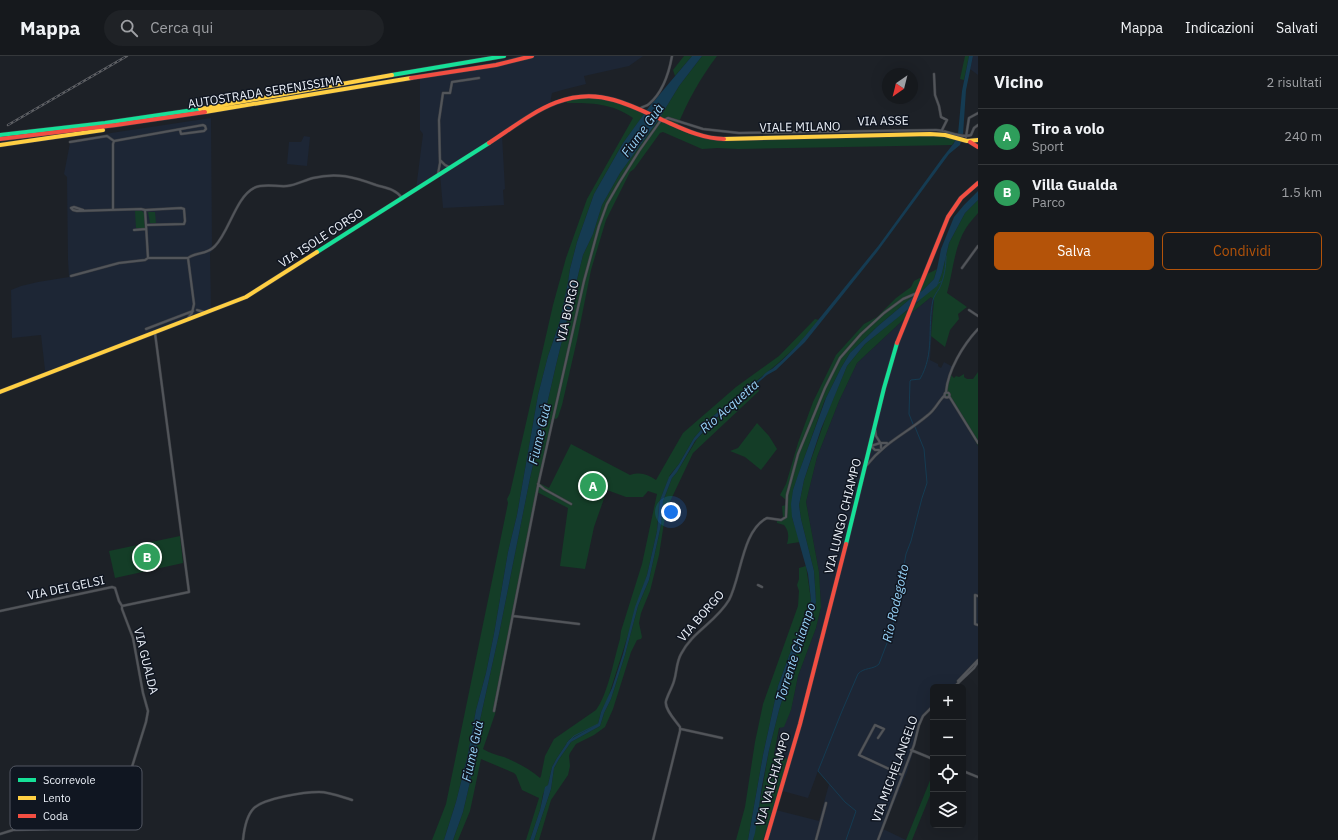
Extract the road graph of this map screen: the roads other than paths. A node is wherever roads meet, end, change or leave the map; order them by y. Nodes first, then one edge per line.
1 (504, 56) edge
2 (532, 56) edge
3 (672, 56) edge
4 (934, 74) dead end
5 (479, 78) dead end
6 (638, 110) junction
7 (978, 113) edge
8 (662, 120) junction
9 (978, 125) edge
10 (117, 126) junction
11 (180, 130) junction
12 (942, 130) junction
13 (0, 135) edge
14 (0, 139) edge
15 (967, 139) junction
16 (978, 140) edge
17 (114, 141) junction
18 (70, 142) dead end
19 (0, 145) edge
20 (978, 147) edge
21 (440, 159) junction
22 (443, 163) junction
23 (452, 166) junction
24 (439, 168) junction
25 (444, 172) junction
26 (437, 176) junction
27 (978, 183) edge
28 (402, 198) junction
29 (83, 210) junction
30 (113, 210) junction
31 (145, 210) junction
32 (146, 225) junction
33 (146, 229) junction
34 (134, 230) dead end
35 (978, 246) edge
36 (148, 258) junction
37 (188, 258) junction
38 (962, 268) dead end
39 (71, 276) dead end
40 (917, 293) junction
41 (194, 304) junction
42 (197, 310) junction
43 (213, 310) junction
44 (969, 310) dead end
45 (193, 311) junction
46 (197, 316) junction
47 (978, 316) edge
48 (184, 321) junction
49 (146, 329) dead end
50 (978, 329) edge
51 (155, 332) junction
52 (0, 392) edge
53 (946, 392) junction
54 (944, 396) junction
55 (949, 396) junction
56 (875, 428) junction
57 (880, 443) junction
58 (888, 443) junction
59 (978, 443) edge
60 (871, 446) junction
61 (880, 450) junction
62 (866, 465) junction
63 (538, 484) junction
64 (571, 504) dead end
65 (758, 585) dead end
66 (762, 587) dead end
67 (978, 596) edge
68 (122, 606) junction
69 (0, 611) edge
70 (512, 616) junction
71 (579, 624) dead end
72 (978, 625) edge
73 (978, 661) edge
74 (956, 684) edge
75 (930, 709) edge
76 (494, 711) dead end
77 (800, 724) joint
78 (681, 729) junction
79 (722, 738) dead end
80 (878, 738) dead end
81 (911, 750) junction
82 (930, 758) edge
83 (131, 766) edge
84 (966, 772) edge
85 (902, 775) junction
86 (978, 777) edge
87 (352, 800) dead end
88 (826, 804) dead end
89 (13, 830) edge
90 (0, 834) edge
91 (243, 840) edge
92 (653, 840) edge
93 (766, 840) edge
94 (816, 840) edge
95 (878, 840) edge

1 - 13 main road, AUTOSTRADA SERENISSIMA
2 - 10 main road, AUTOSTRADA SERENISSIMA
3 - 6 street
4 - 12 street
5 - 21 street
6 - 8 main road, VIALE MILANO
6 - 23 main road, VIA ISOLE CORSO
7 - 15 street
8 - 12 street, VIA ASSE
8 - 15 main road, VIALE MILANO
8 - 63 street, VIA BORGO
9 - 15 street
10 - 14 main road, AUTOSTRADA SERENISSIMA
10 - 19 main road
11 - 11 street
11 - 17 street
12 - 15 street, VIA ASSE
15 - 16 main road, VIALE MILANO
15 - 20 main road, VIALE MILANO
17 - 18 street
17 - 30 street
21 - 22 street
21 - 24 street
22 - 23 street
22 - 25 street
23 - 25 main road, VIA ISOLE CORSO
24 - 25 street
24 - 26 street
25 - 26 main road, VIA ISOLE CORSO
26 - 28 main road, VIA ISOLE CORSO
27 - 40 main road
28 - 37 street
28 - 43 main road, VIA ISOLE CORSO
29 - 29 street
29 - 30 street
30 - 31 street
31 - 32 street
31 - 32 street
32 - 33 street
33 - 34 street
33 - 36 street
35 - 38 street
36 - 37 street
36 - 39 street
37 - 41 street
40 - 56 main road, VIA LUNGO CHIAMPO
40 - 78 street, VIA BORGO
41 - 42 street
41 - 45 street
42 - 43 street
42 - 46 street
43 - 46 main road, VIA ISOLE CORSO
44 - 47 street
45 - 46 street
45 - 48 street
45 - 49 street
46 - 48 main road, VIA ISOLE CORSO
48 - 51 main road, VIA ISOLE CORSO
50 - 53 street
51 - 52 main road, VIA ISOLE CORSO
51 - 68 street
53 - 54 street
53 - 55 street
54 - 55 street
54 - 58 street
55 - 59 street
56 - 57 street
56 - 60 main road, VIA LUNGO CHIAMPO
57 - 58 street
57 - 60 street
57 - 61 street
58 - 61 street
60 - 61 street
60 - 62 main road, VIA LUNGO CHIAMPO
61 - 62 street
62 - 77 main road, VIA LUNGO CHIAMPO
63 - 64 street
63 - 70 street, VIA BORGO
65 - 66 street
67 - 72 street
68 - 69 street, VIA DEI GELSI
68 - 83 street, VIA GUALDA
70 - 71 street
70 - 76 street, VIA BORGO
73 - 74 street
75 - 81 street, VIA MICHELANGELO
77 - 93 main road, VIA VALCHIAMPO
78 - 79 street
78 - 92 street
80 - 85 street
81 - 82 street
81 - 85 street, VIA MICHELANGELO
84 - 86 street
85 - 95 street, VIA MICHELANGELO
87 - 91 street
88 - 94 street
89 - 90 street, VIA GUALDA

